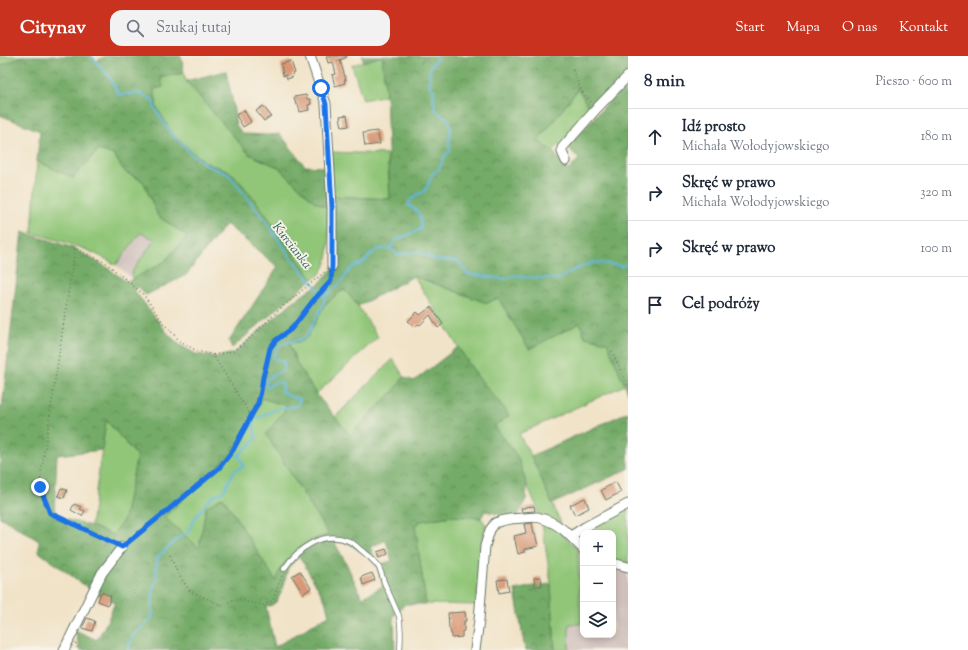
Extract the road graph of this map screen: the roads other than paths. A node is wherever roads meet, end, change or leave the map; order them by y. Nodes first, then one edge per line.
1 (310, 56) edge
2 (628, 76) edge
3 (566, 161) dead end
4 (332, 266) road end
5 (628, 504) edge
6 (571, 536) junction
7 (580, 546) edge
8 (122, 547) road end
9 (616, 564) edge
10 (628, 568) edge
11 (284, 569) road end
12 (64, 650) edge
13 (400, 650) edge
14 (475, 650) edge

1 - 4 street
2 - 3 street
5 - 6 street
6 - 7 street
6 - 14 street
8 - 12 street
9 - 10 street
11 - 13 lane

